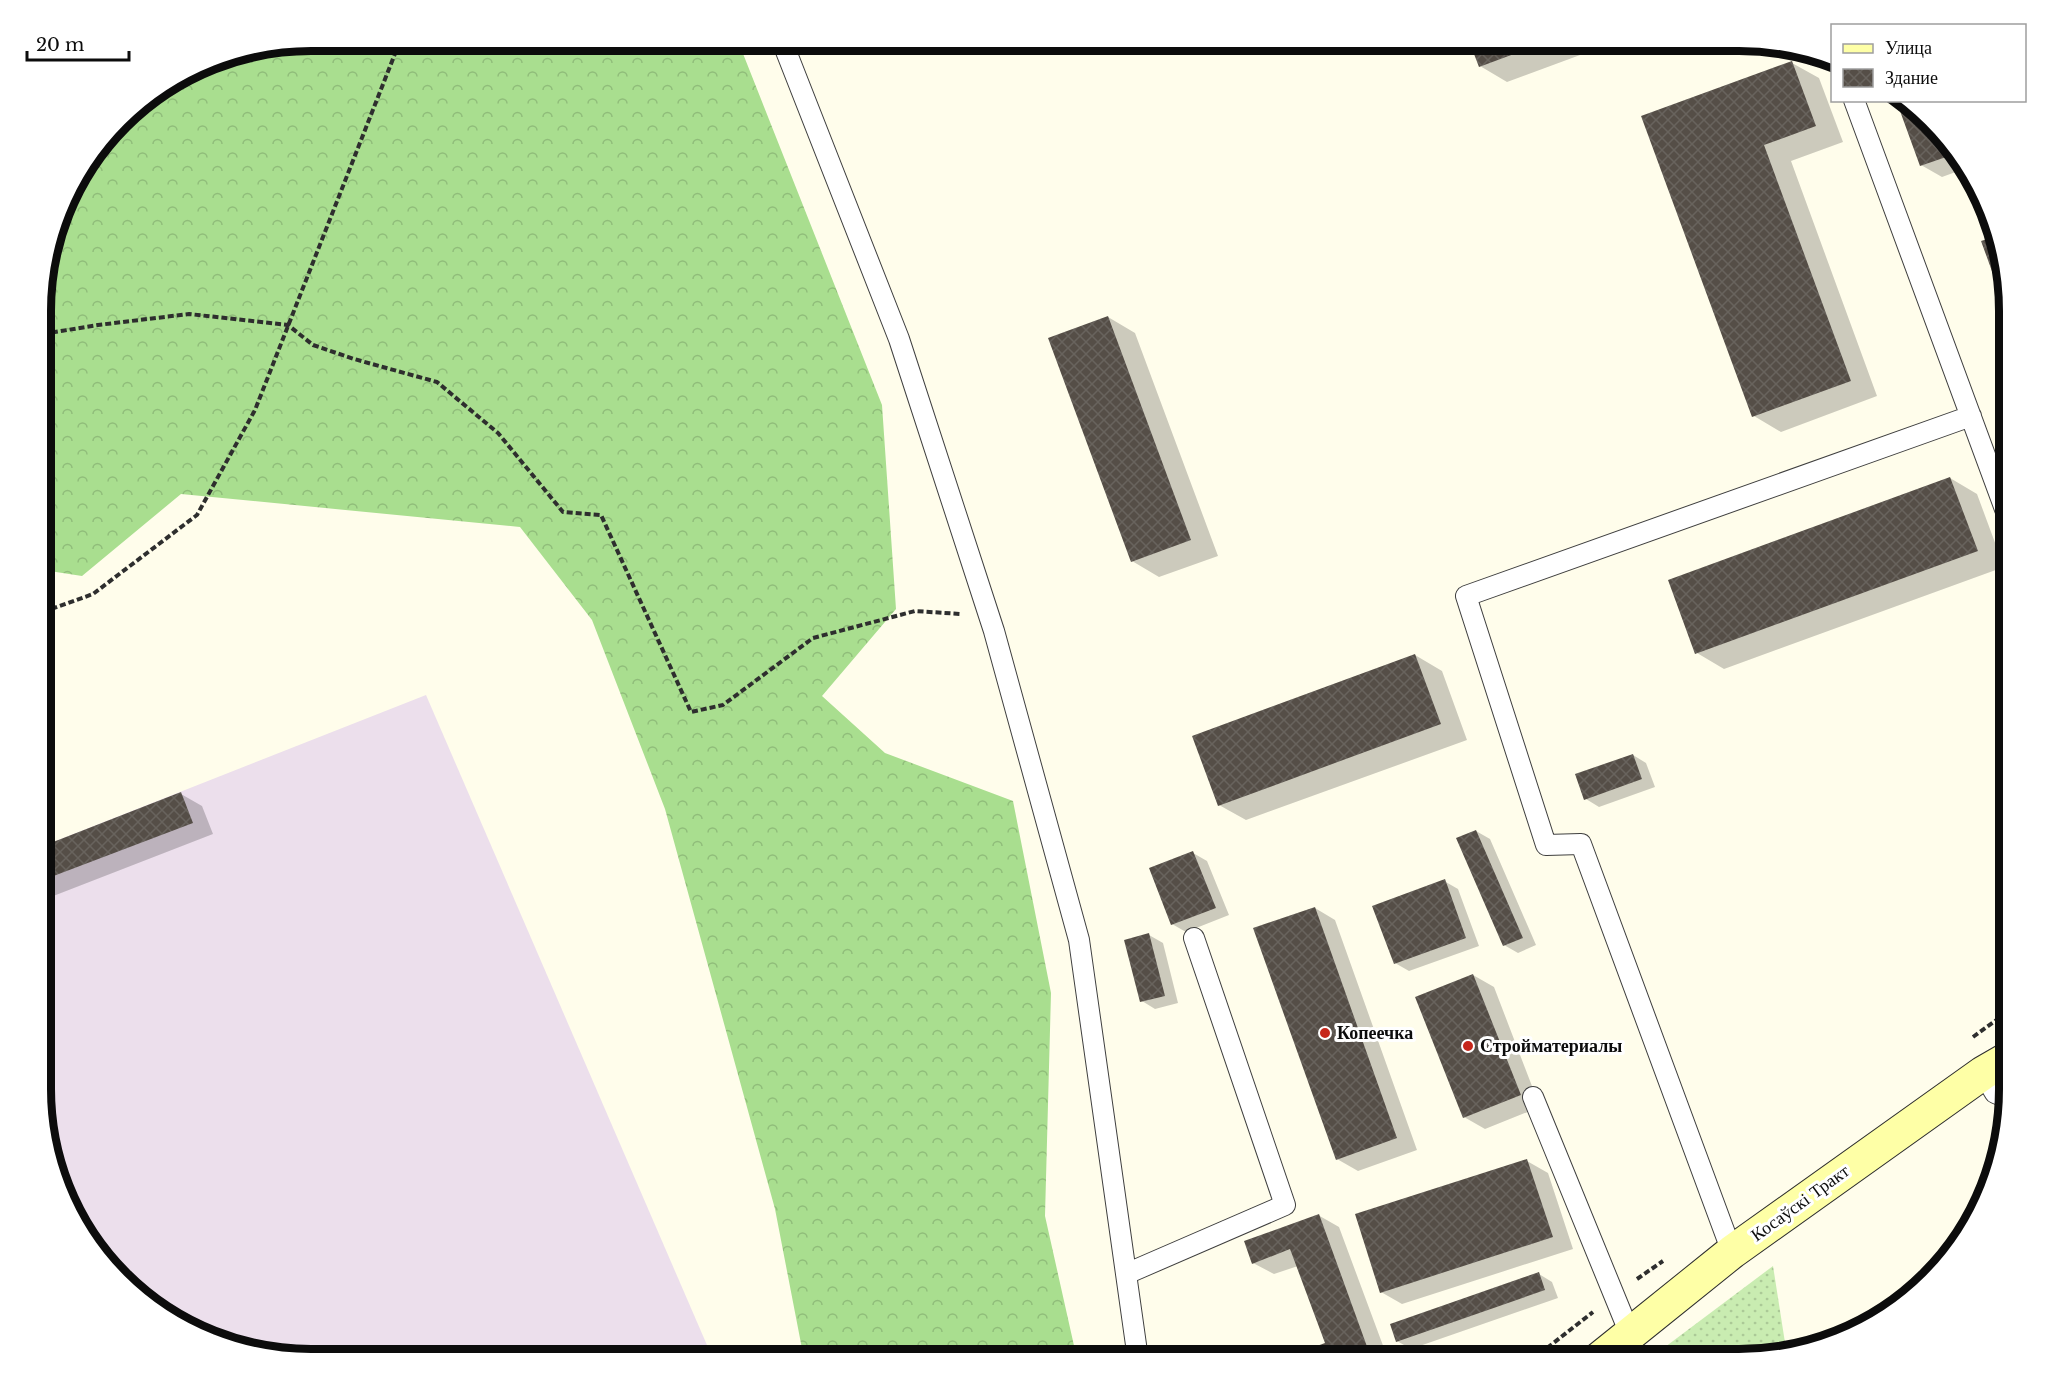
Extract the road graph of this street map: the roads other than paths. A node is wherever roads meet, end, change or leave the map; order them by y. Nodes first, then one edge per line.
1 (786, 51) edge
2 (1855, 102) edge
3 (1971, 416) junction
4 (1999, 493) edge
5 (1194, 938) dead end
6 (1996, 1065) edge
7 (1999, 1095) edge
8 (1533, 1097) dead end
9 (1732, 1252) junction
10 (1126, 1274) junction
11 (1630, 1334) junction
12 (1137, 1349) edge
13 (1611, 1349) edge

1 - 10 lane
2 - 3 lane
3 - 4 lane
3 - 9 lane
5 - 10 lane
6 - 7 lane
6 - 9 main road, Косаўскі Тракт
8 - 11 lane
9 - 11 main road, Косаўскі Тракт
10 - 12 lane
11 - 13 main road, Косаўскі Тракт

